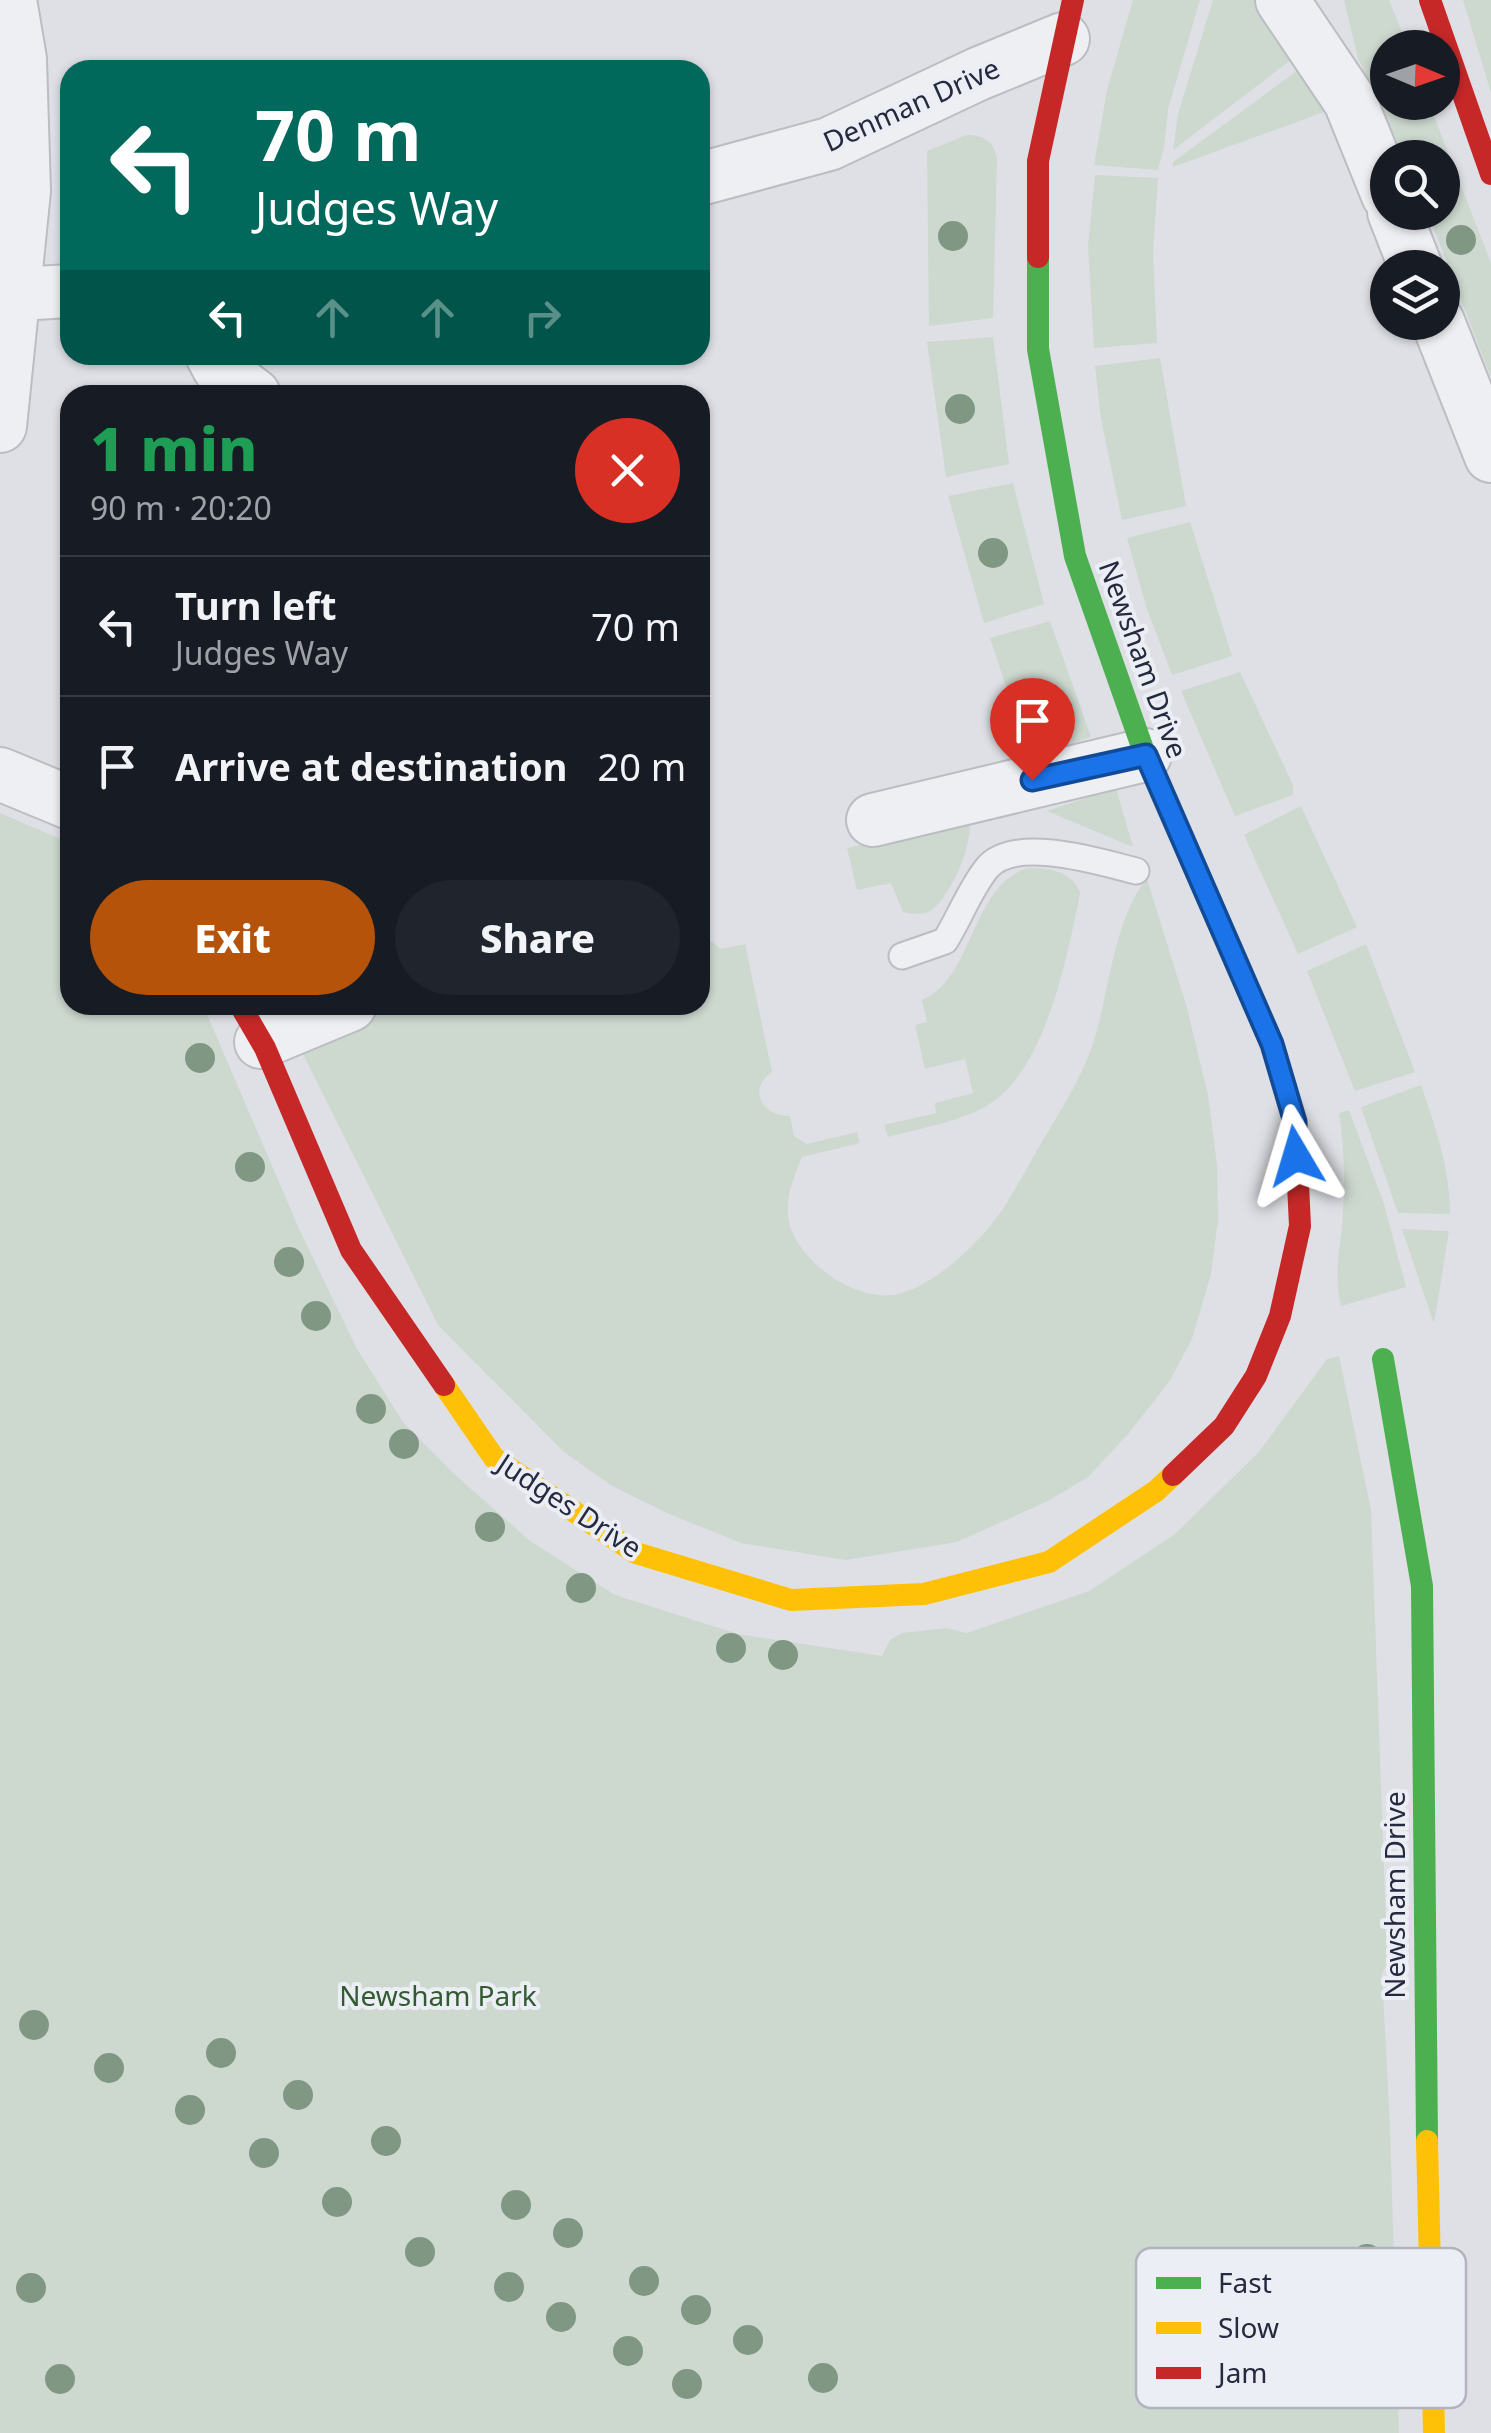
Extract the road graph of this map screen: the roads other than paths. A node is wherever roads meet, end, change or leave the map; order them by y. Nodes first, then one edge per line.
1 (10, 0) edge
2 (1282, 0) edge
3 (1430, 0) edge
4 (1068, 20) edge
5 (1370, 150) edge
6 (1491, 174) edge
7 (710, 175) edge
8 (60, 292) edge
9 (8, 295) edge
10 (1445, 340) edge
11 (217, 365) edge
12 (241, 385) edge
13 (0, 426) edge
14 (1491, 456) edge
15 (1146, 755) junction
16 (0, 774) edge
17 (60, 799) edge
18 (872, 820) dead end
19 (1136, 871) dead end
20 (902, 956) dead end
21 (297, 1015) edge
22 (250, 1024) edge
23 (1280, 1316) joint
24 (1383, 1359) dead end
25 (1430, 2248) edge
26 (1433, 2408) edge
27 (1434, 2433) edge

1 - 9 street
2 - 5 street
3 - 6 main road
4 - 7 street, Denman Drive
4 - 15 main road, Newsham Drive
8 - 9 street
9 - 13 street
10 - 14 street
11 - 12 street
15 - 18 street
15 - 23 main road, Newsham Drive
16 - 17 street
19 - 20 lane
21 - 22 street
22 - 23 main road, Judges Drive
24 - 25 main road, Newsham Drive
26 - 27 main road, Newsham Drive

